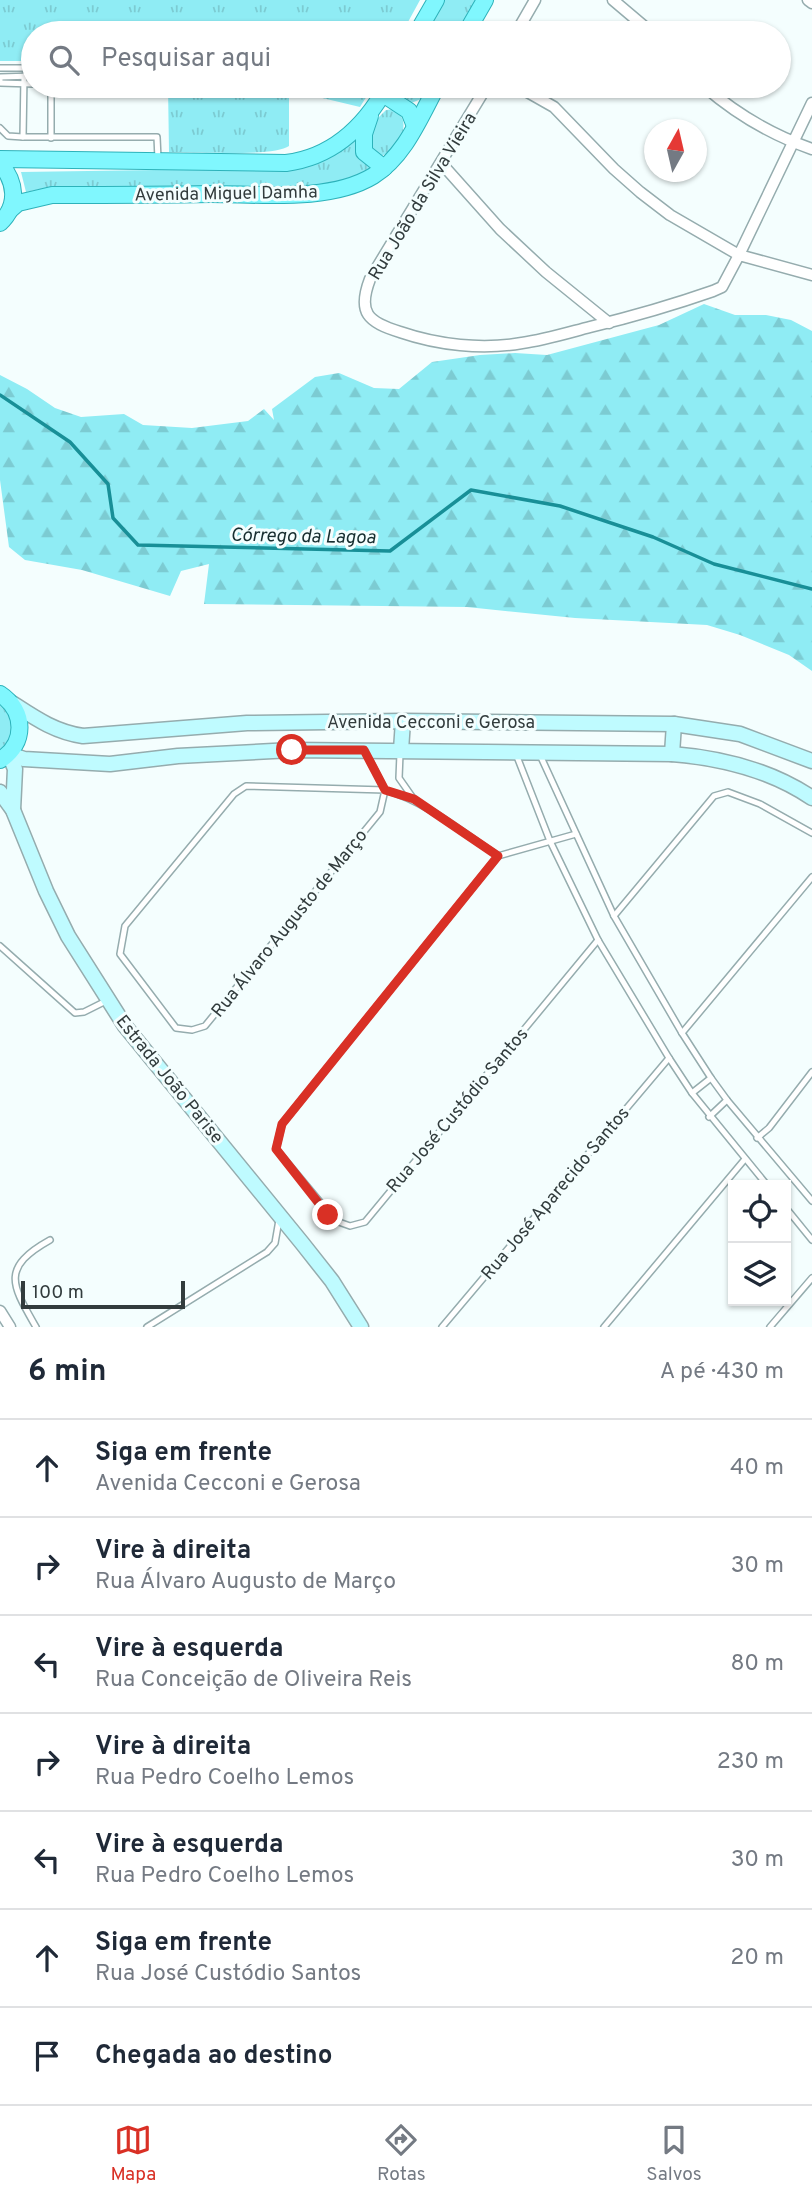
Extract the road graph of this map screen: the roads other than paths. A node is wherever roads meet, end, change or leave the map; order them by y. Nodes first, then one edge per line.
1 (436, 0) edge
2 (485, 0) edge
3 (535, 0) edge
4 (613, 0) edge
5 (424, 21) edge
6 (473, 21) edge
7 (523, 21) edge
8 (638, 21) edge
9 (0, 68) edge
10 (21, 68) edge
11 (21, 80) edge
12 (0, 82) edge
13 (24, 98) edge
14 (51, 98) edge
15 (380, 98) edge
16 (394, 98) edge
17 (430, 98) edge
18 (480, 98) edge
19 (538, 98) edge
20 (720, 98) edge
21 (812, 103) edge
22 (370, 114) junction
23 (415, 126) junction
24 (0, 128) edge
25 (23, 137) junction
26 (51, 138) junction
27 (793, 143) junction
28 (812, 149) edge
29 (0, 161) edge
30 (158, 162) junction
31 (442, 163) junction
32 (384, 168) junction
33 (5, 217) edge
34 (739, 255) junction
35 (812, 275) edge
36 (609, 323) junction
37 (4, 695) edge
38 (403, 721) junction
39 (674, 723) junction
40 (364, 750) junction
41 (401, 751) junction
42 (515, 752) junction
43 (539, 752) junction
44 (672, 754) junction
45 (12, 761) edge
46 (812, 761) edge
47 (385, 790) junction
48 (0, 792) edge
49 (812, 798) edge
50 (414, 799) junction
51 (13, 810) junction
52 (812, 833) edge
53 (576, 834) junction
54 (550, 841) junction
55 (498, 856) junction
56 (812, 877) edge
57 (614, 916) junction
58 (598, 940) junction
59 (0, 946) edge
60 (108, 1000) junction
61 (682, 1033) junction
62 (668, 1058) junction
63 (812, 1072) edge
64 (710, 1078) junction
65 (692, 1093) junction
66 (727, 1100) junction
67 (709, 1116) junction
68 (757, 1138) junction
69 (745, 1159) junction
70 (763, 1180) edge
71 (812, 1201) edge
72 (791, 1214) edge
73 (280, 1217) junction
74 (50, 1240) dead end
75 (812, 1240) edge
76 (812, 1278) edge
77 (0, 1311) edge
78 (10, 1327) edge
79 (36, 1327) edge
80 (146, 1327) edge
81 (361, 1327) edge
82 (442, 1327) edge
83 (604, 1327) edge
84 (770, 1327) edge

1 - 5 main road
2 - 6 main road
3 - 7 street
4 - 8 street
9 - 10 lane
11 - 12 lane
13 - 25 lane
14 - 26 lane
15 - 22 main road, Avenida Miguel Damha
16 - 23 main road
17 - 23 main road, Avenida Miguel Damha
18 - 31 street, Rua João da Silva Vieira
19 - 34 street
20 - 27 street
21 - 27 street
22 - 30 main road, Avenida Miguel Damha
22 - 32 main road
23 - 32 main road, Avenida Miguel Damha
24 - 25 lane
25 - 26 lane
26 - 30 lane
27 - 28 street
27 - 34 street
29 - 30 main road, Avenida Miguel Damha
29 - 33 main road
31 - 36 street
31 - 36 street, Rua João da Silva Vieira
32 - 33 main road, Avenida Miguel Damha
34 - 35 street
34 - 36 street
37 - 38 street, Avenida Cecconi e Gerosa
37 - 45 main road
38 - 39 street, Avenida Cecconi e Gerosa
38 - 41 street
39 - 44 street
39 - 46 street, Avenida Cecconi e Gerosa
40 - 41 street, Avenida Cecconi e Gerosa
40 - 45 street, Avenida Cecconi e Gerosa
40 - 47 lane
41 - 42 street, Avenida Cecconi e Gerosa
41 - 50 lane
42 - 43 street, Avenida Cecconi e Gerosa
42 - 54 lane
43 - 44 street, Avenida Cecconi e Gerosa
43 - 53 lane
44 - 49 street, Avenida Cecconi e Gerosa
45 - 51 street, Estrada João Parise
47 - 47 lane, Rua Álvaro Augusto de Março
47 - 50 lane
48 - 51 street, Estrada João Parise
50 - 55 lane
51 - 60 street, Estrada João Parise
52 - 57 lane
53 - 54 lane
53 - 57 lane
54 - 55 lane
54 - 58 lane
55 - 58 lane, Rua José Custódio Santos
56 - 61 lane
57 - 61 lane
58 - 62 lane
59 - 60 lane
60 - 73 street, Estrada João Parise
61 - 64 lane
62 - 65 lane
62 - 82 lane, Rua José Aparecido Santos
63 - 68 lane
64 - 65 lane
64 - 66 lane
65 - 67 lane
66 - 67 lane
66 - 68 lane
67 - 69 lane
68 - 71 lane
69 - 70 lane
69 - 83 lane
72 - 75 lane
73 - 80 lane
73 - 81 street, Estrada João Parise
74 - 79 lane
76 - 84 lane
77 - 78 street

